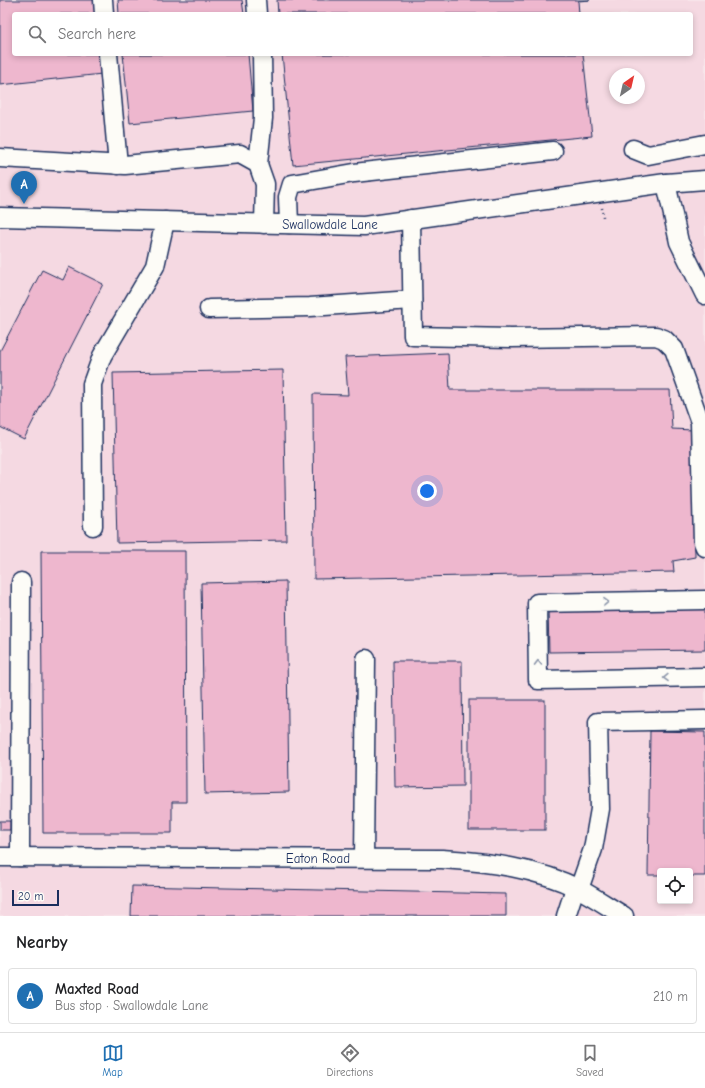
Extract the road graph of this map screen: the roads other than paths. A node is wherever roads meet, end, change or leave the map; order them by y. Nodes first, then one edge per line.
1 (103, 0) edge
2 (256, 0) edge
3 (104, 12) edge
4 (257, 12) edge
5 (108, 56) edge
6 (262, 56) edge
7 (705, 144) edge
8 (633, 149) dead end
9 (553, 152) dead end
10 (0, 158) edge
11 (258, 164) junction
12 (118, 165) junction
13 (705, 180) edge
14 (666, 183) junction
15 (0, 218) edge
16 (411, 219) junction
17 (165, 221) junction
18 (264, 224) junction
19 (289, 224) junction
20 (705, 295) edge
21 (412, 300) junction
22 (209, 309) dead end
23 (93, 526) dead end
24 (705, 547) edge
25 (21, 582) dead end
26 (705, 600) edge
27 (366, 659) dead end
28 (705, 677) edge
29 (705, 720) edge
30 (0, 857) edge
31 (20, 857) junction
32 (364, 858) junction
33 (577, 889) junction
34 (566, 916) edge
35 (624, 916) edge

1 - 3 street
2 - 4 street
5 - 12 street
6 - 11 street
7 - 8 street
9 - 19 street
10 - 12 street
11 - 12 street
11 - 18 street
13 - 14 street, Swallowdale Lane
14 - 16 street, Swallowdale Lane
14 - 20 street
15 - 17 street, Swallowdale Lane
16 - 19 street, Swallowdale Lane
16 - 21 street
17 - 18 street, Swallowdale Lane
17 - 23 street
18 - 19 street, Swallowdale Lane
21 - 22 street
21 - 24 street
25 - 31 street
28 -> 26 street
27 - 32 street
29 - 33 street
30 - 31 street, Eaton Road
31 - 32 street, Eaton Road
32 - 33 street, Eaton Road
33 - 34 street
33 - 35 street, Eaton Road

